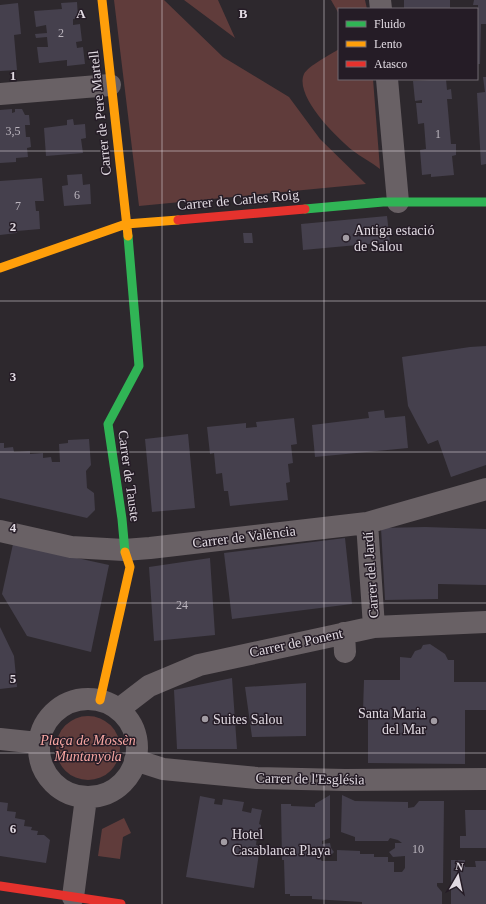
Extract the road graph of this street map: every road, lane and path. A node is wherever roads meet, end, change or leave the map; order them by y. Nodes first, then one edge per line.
1 (102, 0) edge
2 (387, 80) edge
3 (110, 85) junction
4 (0, 94) edge
5 (398, 202) junction
6 (486, 202) edge
7 (126, 224) junction
8 (0, 268) edge
9 (139, 366) joint
10 (486, 489) edge
11 (367, 523) junction
12 (0, 531) edge
13 (124, 550) junction
14 (486, 622) edge
15 (374, 627) junction
16 (110, 705) junction
17 (0, 738) edge
18 (38, 744) junction
19 (136, 760) junction
20 (486, 779) edge
21 (86, 798) junction
22 (0, 886) edge
23 (73, 897) junction
24 (121, 904) edge

1 - 3 street, Carrer de Pere Martell
2 - 5 street
3 - 4 street
3 - 7 street, Carrer de Pere Martell
5 - 6 street, Carrer de Carles Roig
5 - 7 street, Carrer de Carles Roig
7 - 8 street, Carrer de Carles Roig
7 - 9 street, Carrer de Pere Martell
9 - 13 street, Carrer de Tauste
10 - 11 street, Carrer de València
11 - 13 street, Carrer de València
11 - 15 street, Carrer del Jardí
12 - 13 street, Carrer de València
13 - 16 street, Carrer de Tauste
14 - 15 street, Carrer de Ponent
15 - 16 street, Carrer de Ponent
16 - 18 street
16 - 19 street
17 - 18 street
18 - 21 street
19 - 20 street, Carrer de l'Església
19 - 21 street
21 - 23 street
22 - 23 street
23 - 24 street

